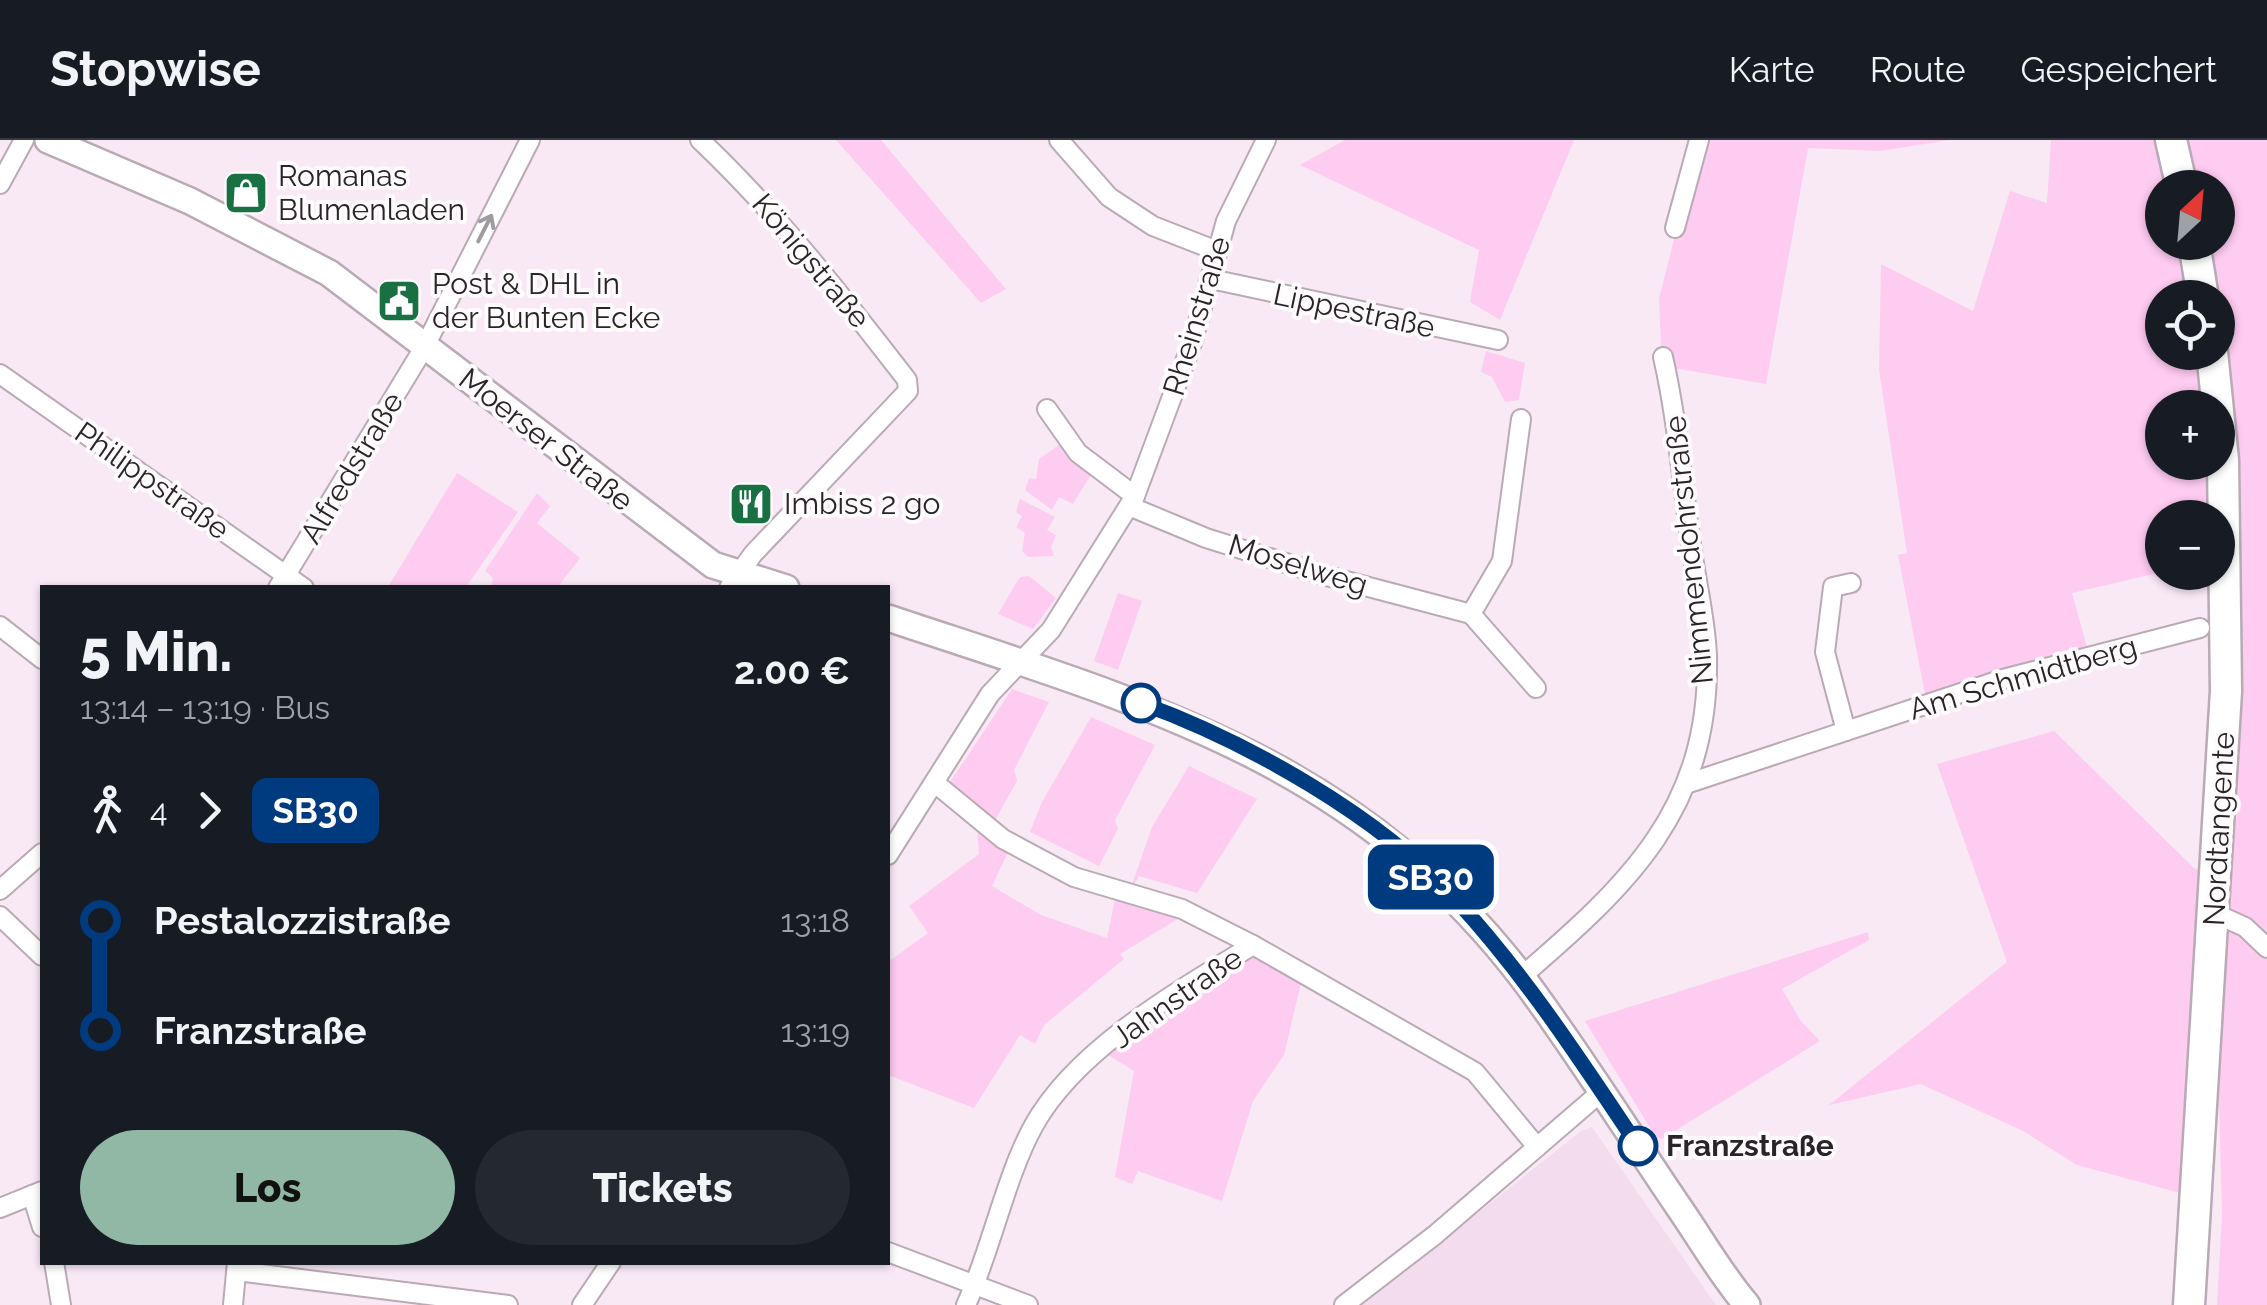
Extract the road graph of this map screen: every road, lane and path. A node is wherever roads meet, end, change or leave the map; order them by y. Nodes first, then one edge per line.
1 (24, 140) edge
2 (530, 140) edge
3 (700, 140) edge
4 (1060, 140) edge
5 (1699, 140) edge
6 (2170, 140) edge
7 (56, 141) edge
8 (1260, 143) edge
9 (2178, 170) edge
10 (0, 184) edge
11 (1676, 228) dead end
12 (1218, 251) junction
13 (1211, 279) junction
14 (1498, 340) dead end
15 (424, 346) junction
16 (1663, 357) dead end
17 (2214, 370) edge
18 (0, 374) edge
19 (1047, 408) dead end
20 (1521, 419) dead end
21 (1132, 501) junction
22 (282, 582) edge
23 (734, 582) edge
24 (1851, 584) dead end
25 (760, 585) edge
26 (1471, 614) junction
27 (890, 619) edge
28 (0, 626) edge
29 (2200, 628) dead end
30 (40, 657) edge
31 (1024, 663) junction
32 (1536, 688) dead end
33 (1846, 731) junction
34 (935, 783) junction
35 (1689, 783) junction
36 (890, 853) edge
37 (40, 855) edge
38 (0, 890) edge
39 (2214, 914) junction
40 (0, 916) edge
41 (1253, 945) junction
42 (2267, 948) edge
43 (40, 954) edge
44 (1521, 976) junction
45 (1602, 1092) junction
46 (1537, 1147) junction
47 (37, 1193) edge
48 (0, 1208) edge
49 (890, 1253) edge
50 (54, 1265) edge
51 (609, 1265) edge
52 (237, 1266) edge
53 (975, 1286) junction
54 (452, 1302) edge
55 (61, 1305) edge
56 (233, 1305) edge
57 (508, 1305) edge
58 (582, 1305) edge
59 (966, 1305) edge
60 (1028, 1305) edge
61 (1344, 1305) edge
62 (1748, 1305) edge
63 (2189, 1305) edge

1 - 10 street
15 -> 2 street, Alfredstraße
3 - 23 street, Königstraße
4 - 12 street
5 - 11 street
6 - 9 main road
7 - 15 street, Moerser Straße
8 - 12 street, Rheinstraße
12 - 13 street, Rheinstraße
13 - 14 street, Lippestraße
13 - 21 street, Rheinstraße
15 - 22 street, Alfredstraße
15 - 23 street, Moerser Straße
16 - 35 street, Nimmendohrstraße
17 - 39 main road, Nordtangente
18 - 22 street, Philippstraße
19 - 21 street
20 - 26 street
21 - 26 street, Moselweg
21 - 31 street, Rheinstraße
23 - 25 street, Moerser Straße
24 - 33 street
26 - 32 street
27 - 31 street
28 - 30 street
29 - 33 street, Am Schmidtberg
31 - 34 street, Rheinstraße
31 - 44 street
33 - 35 street, Am Schmidtberg
34 - 36 street, Rheinstraße
34 - 41 street
35 - 44 street, Nimmendohrstraße
37 - 38 street
39 - 42 street
39 - 63 main road, Nordtangente
40 - 43 street
41 - 46 street, Jahnstraße
41 - 53 street, Jahnstraße
44 - 45 street
45 - 46 street
45 - 62 street
46 - 61 street
47 - 48 street
49 - 53 street
50 - 55 street
51 - 58 street
52 - 54 street
52 - 56 street
53 - 59 street, Jahnstraße
53 - 60 street
54 - 57 street

